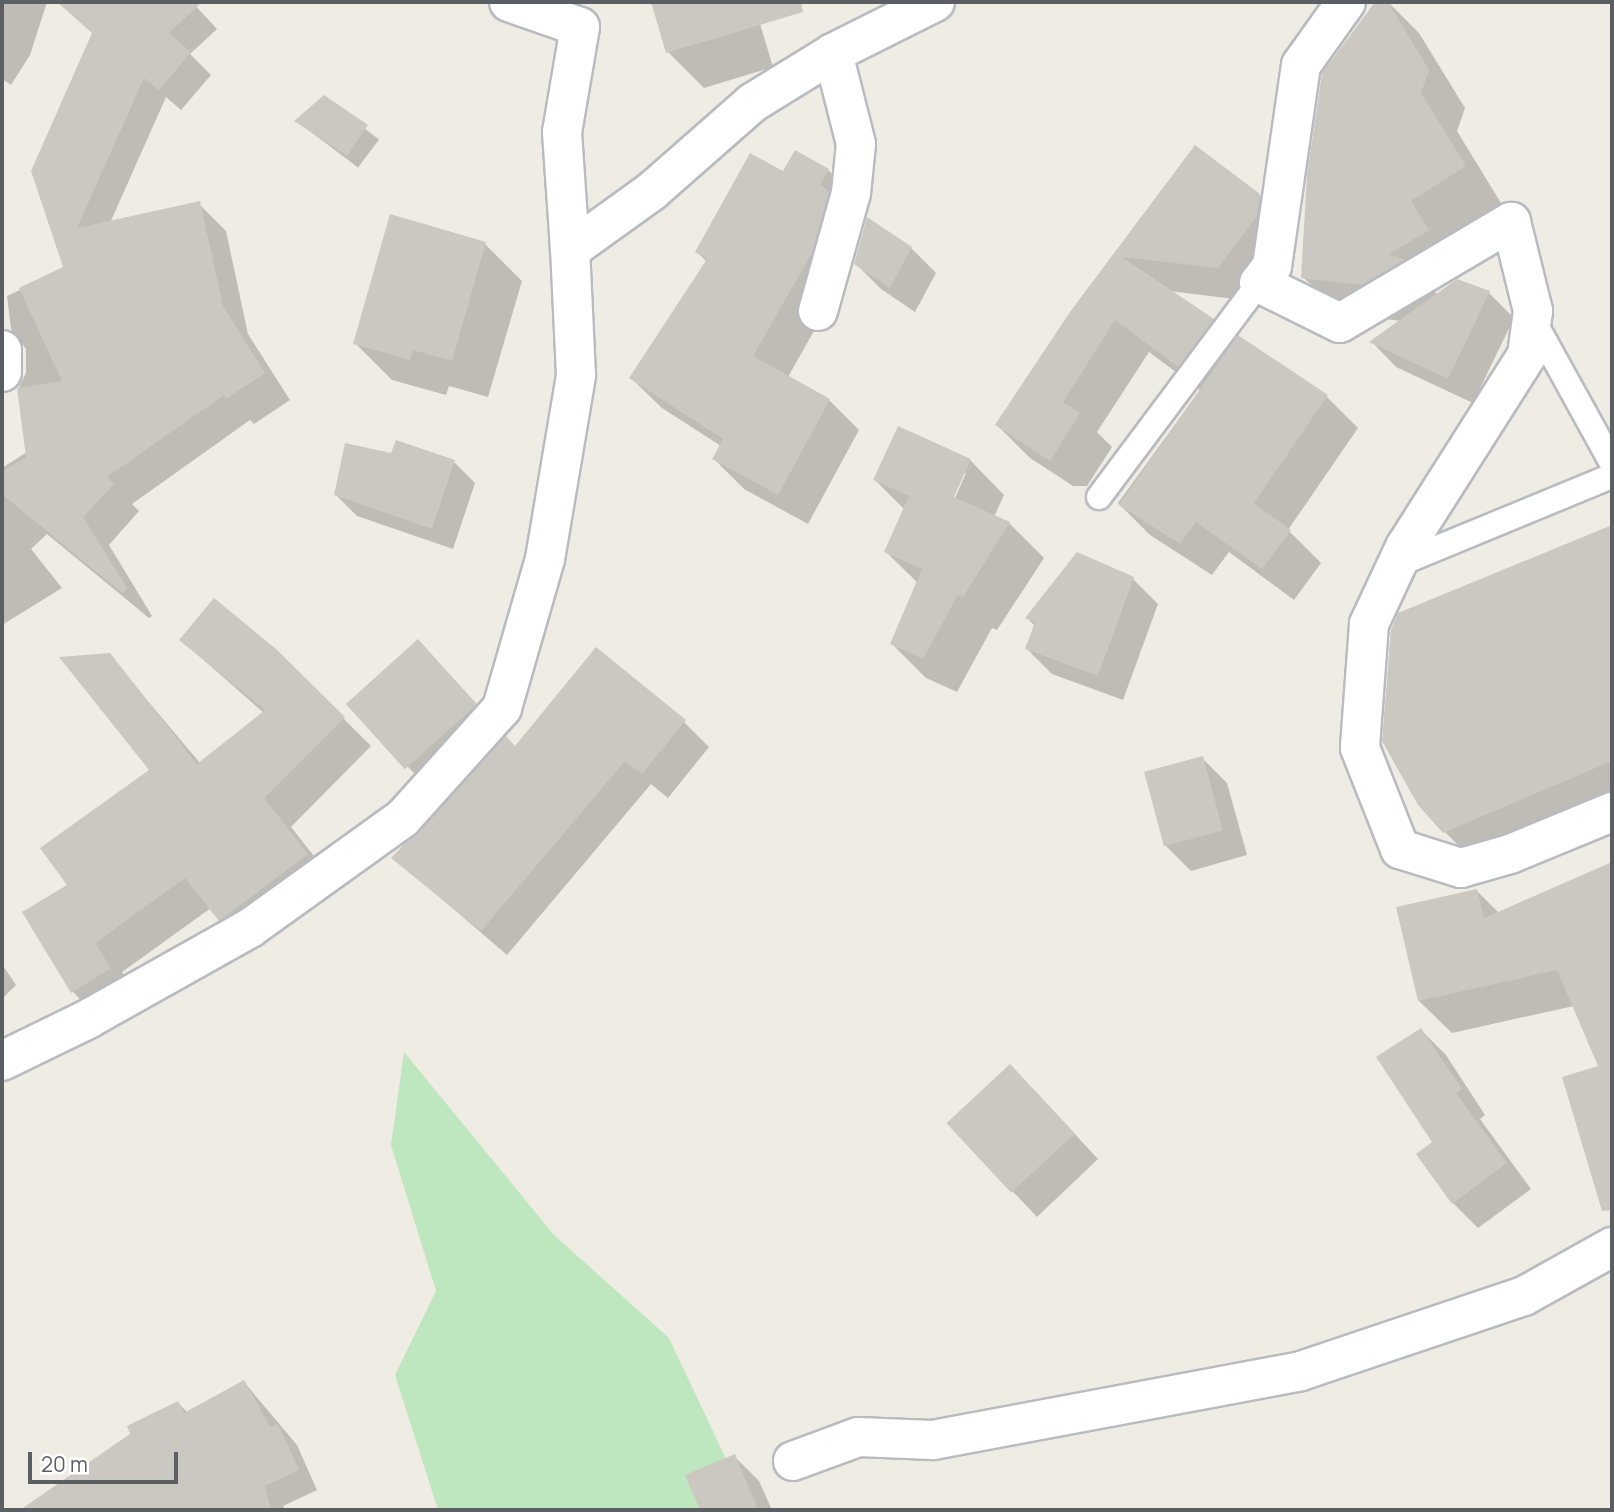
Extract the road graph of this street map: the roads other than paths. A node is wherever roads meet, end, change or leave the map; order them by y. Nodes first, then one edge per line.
1 (509, 2) edge
2 (935, 2) edge
3 (1346, 2) edge
4 (833, 53) junction
5 (570, 250) junction
6 (1259, 283) junction
7 (818, 311) dead end
8 (1532, 318) junction
9 (2, 350) edge
10 (2, 372) edge
11 (1612, 463) edge
12 (1612, 476) edge
13 (1099, 497) dead end
14 (1396, 565) junction
15 (1612, 812) edge
16 (2, 1061) edge
17 (1612, 1247) edge
18 (793, 1461) dead end

1 - 5 street
2 - 4 street
3 - 6 street
4 - 5 street
4 - 7 street
5 - 16 street
6 - 8 street
6 - 13 lane
8 - 11 lane
8 - 14 street
9 - 10 street
12 - 14 lane
14 - 15 street
17 - 18 street

